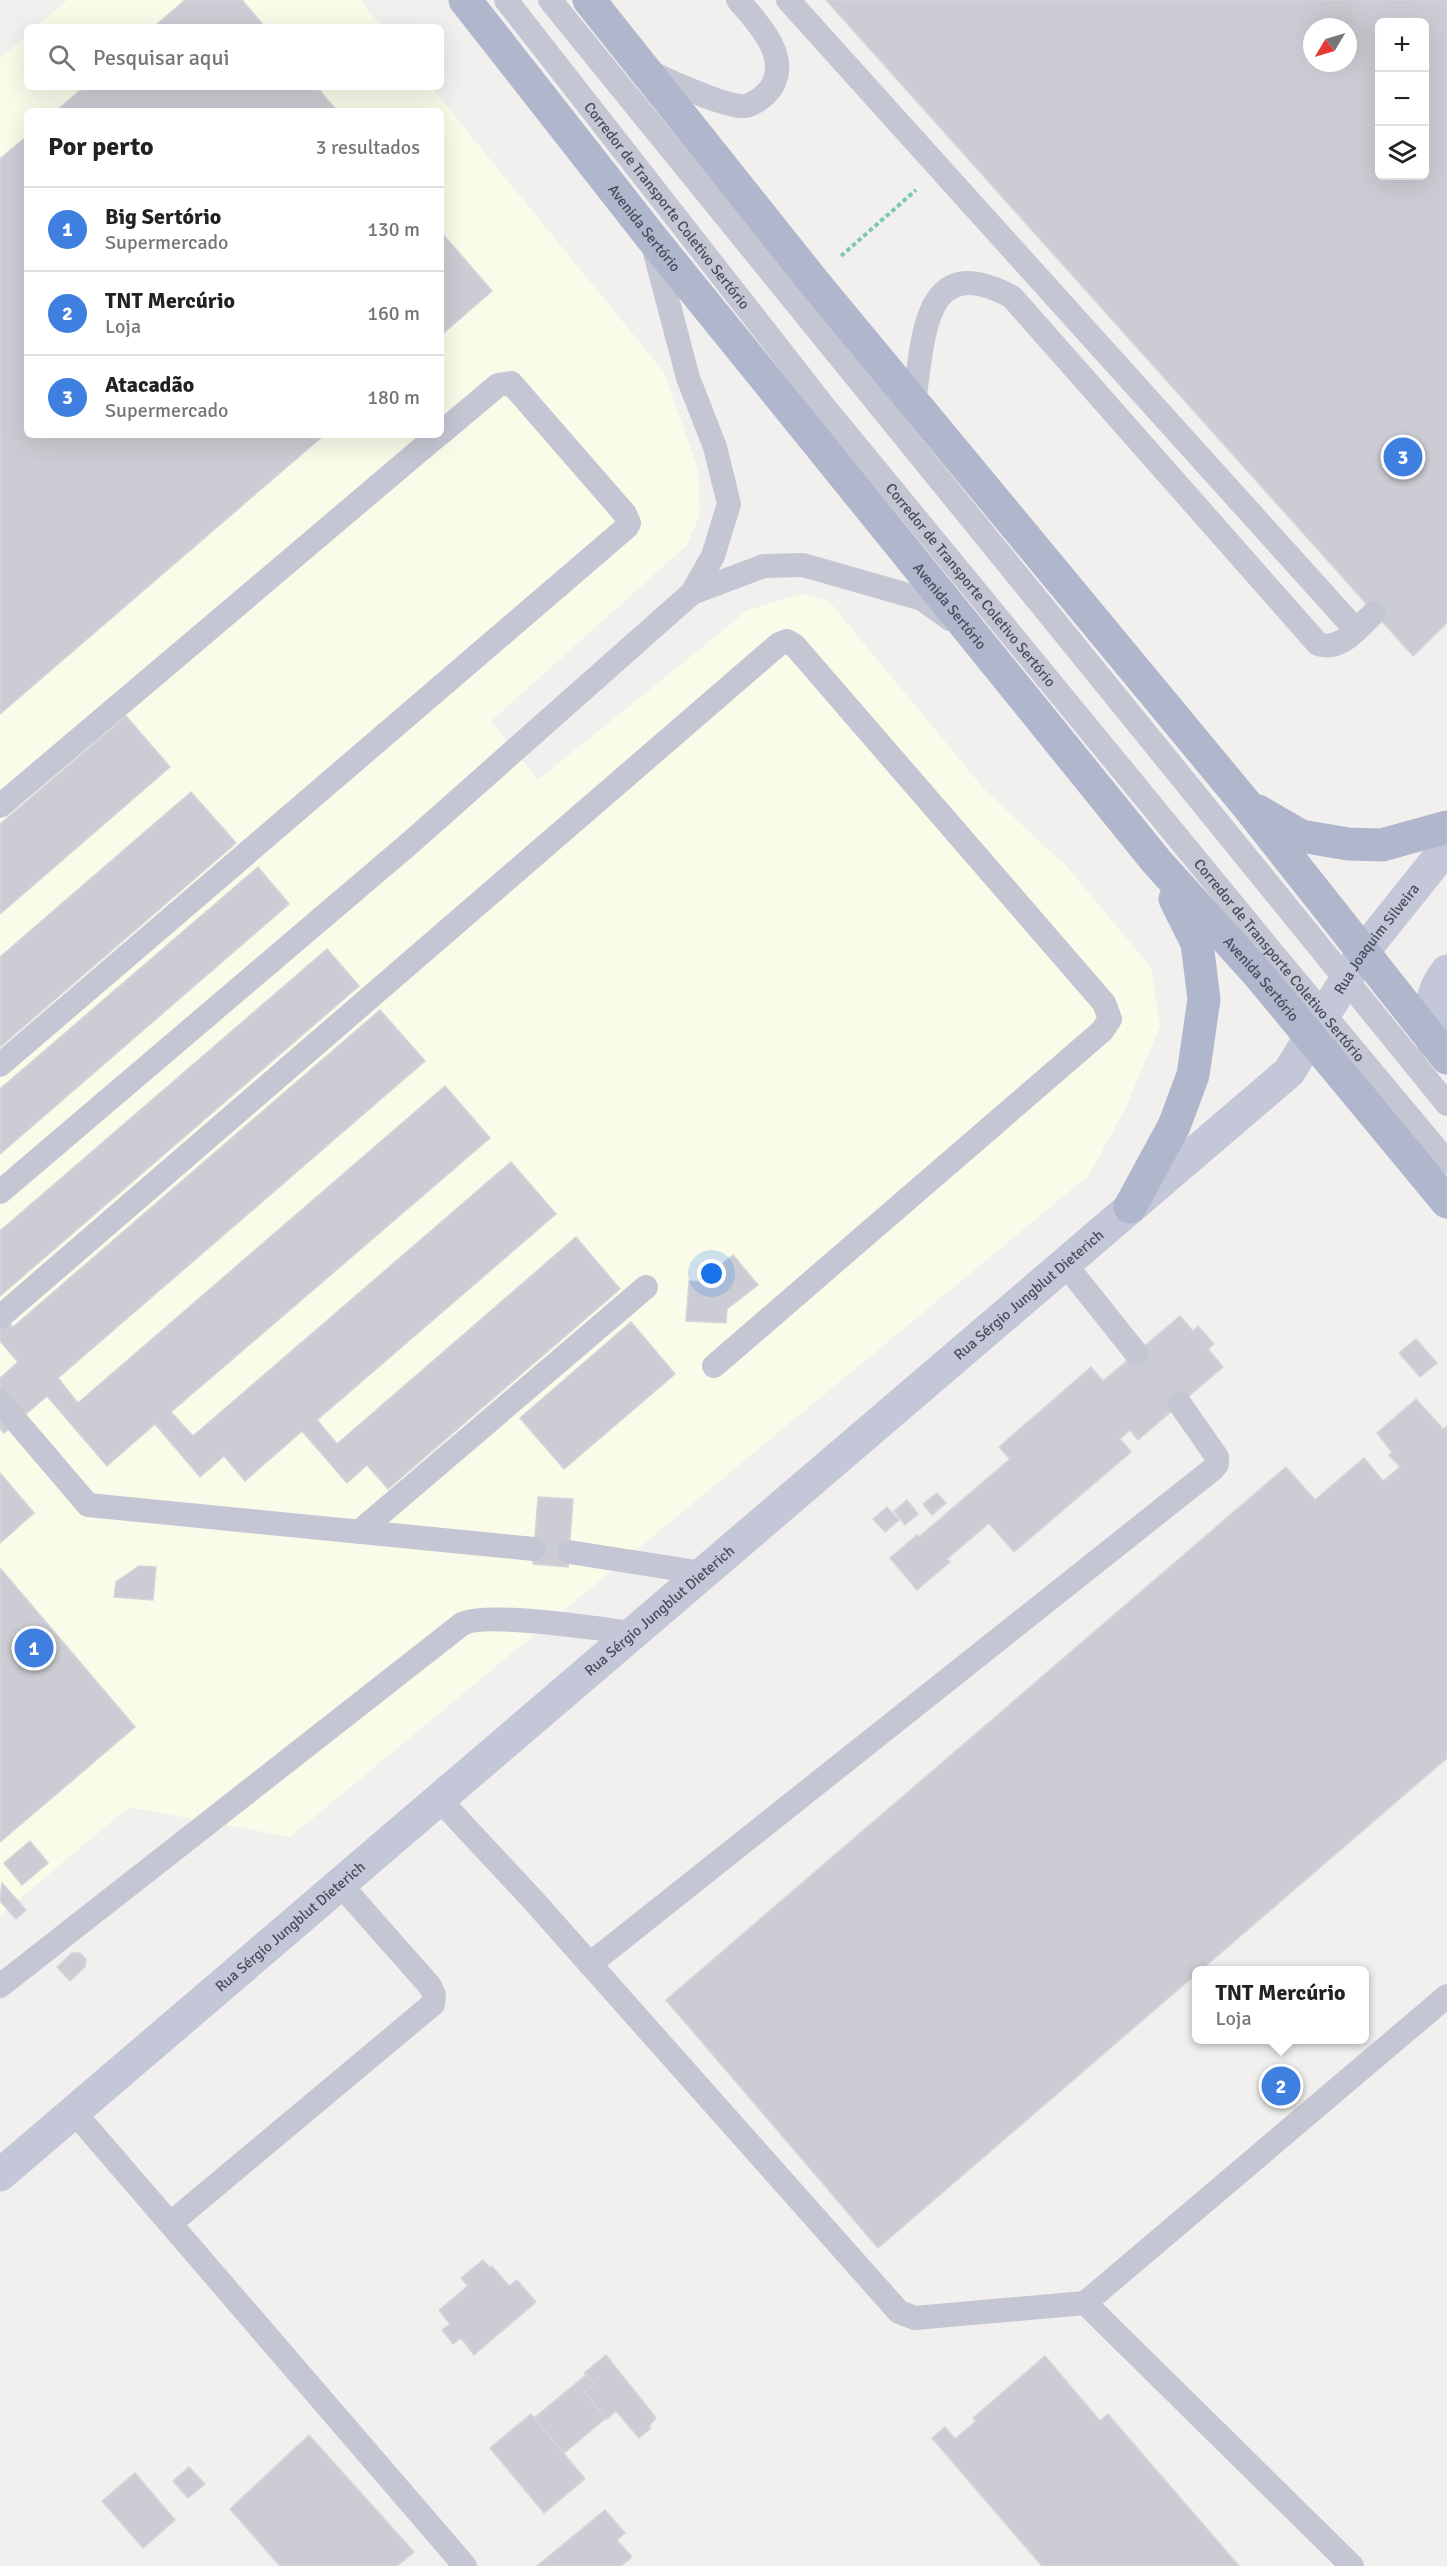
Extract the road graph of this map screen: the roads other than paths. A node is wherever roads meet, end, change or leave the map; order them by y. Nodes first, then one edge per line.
1 (465, 0) edge
2 (506, 0) edge
3 (550, 0) edge
4 (589, 0) edge
5 (738, 0) edge
6 (788, 0) edge
7 (644, 70) junction
8 (651, 237) junction
9 (914, 401) junction
10 (444, 431) edge
11 (435, 438) edge
12 (692, 593) junction
13 (1374, 613) dead end
14 (1356, 630) junction
15 (972, 634) junction
16 (1246, 804) junction
17 (0, 806) edge
18 (1447, 826) edge
19 (1447, 847) edge
20 (1157, 862) junction
21 (1363, 952) junction
22 (1447, 971) edge
23 (1346, 981) junction
24 (1318, 1026) junction
25 (1440, 1050) edge
26 (0, 1065) edge
27 (1447, 1104) edge
28 (1447, 1162) edge
29 (0, 1192) edge
30 (1447, 1202) edge
31 (1130, 1207) junction
32 (1065, 1264) junction
33 (646, 1287) dead end
34 (0, 1317) edge
35 (1136, 1353) dead end
36 (714, 1365) dead end
37 (0, 1402) edge
38 (1180, 1404) dead end
39 (359, 1532) junction
40 (534, 1549) dead end
41 (569, 1552) dead end
42 (704, 1573) junction
43 (633, 1633) junction
44 (439, 1799) junction
45 (340, 1884) junction
46 (590, 1964) junction
47 (0, 1986) edge
48 (1447, 1996) edge
49 (74, 2112) junction
50 (0, 2175) edge
51 (171, 2223) junction
52 (1085, 2303) junction
53 (465, 2566) edge
54 (1352, 2566) edge

1 - 8 main road, Avenida Sertório
2 - 24 lane, Corredor de Transporte Coletivo Sertório
3 - 23 lane
4 - 7 main road
5 - 7 lane
6 - 14 lane
7 - 9 main road
8 - 12 lane
8 - 15 main road, Avenida Sertório
9 - 14 lane
9 - 16 main road
10 - 26 lane
11 - 17 lane
12 - 15 lane
12 - 29 lane
13 - 14 lane
15 - 20 main road, Avenida Sertório
16 - 18 main road
16 - 21 main road
19 - 21 street, Rua Joaquim Silveira
20 - 24 main road, Avenida Sertório
20 - 31 main road
21 - 23 street, Rua Joaquim Silveira
21 - 25 main road
22 - 25 street
23 - 24 street, Rua Joaquim Silveira
23 - 27 lane
24 - 28 lane, Corredor de Transporte Coletivo Sertório
24 - 30 main road, Avenida Sertório
24 - 31 street, Rua Sérgio Jungblut Dieterich
31 - 32 street, Rua Sérgio Jungblut Dieterich
32 - 35 lane
32 - 42 street, Rua Sérgio Jungblut Dieterich
33 - 39 lane
34 - 36 lane
37 - 39 lane
38 - 46 lane
39 - 40 lane
41 - 42 lane
42 - 43 street, Rua Sérgio Jungblut Dieterich
43 - 44 street, Rua Sérgio Jungblut Dieterich
43 - 47 lane
44 - 45 street, Rua Sérgio Jungblut Dieterich
44 - 46 lane
45 - 49 street, Rua Sérgio Jungblut Dieterich
45 - 51 lane
46 - 52 lane
48 - 52 lane
49 - 50 street, Rua Sérgio Jungblut Dieterich
49 - 51 lane
51 - 53 lane
52 - 54 lane

